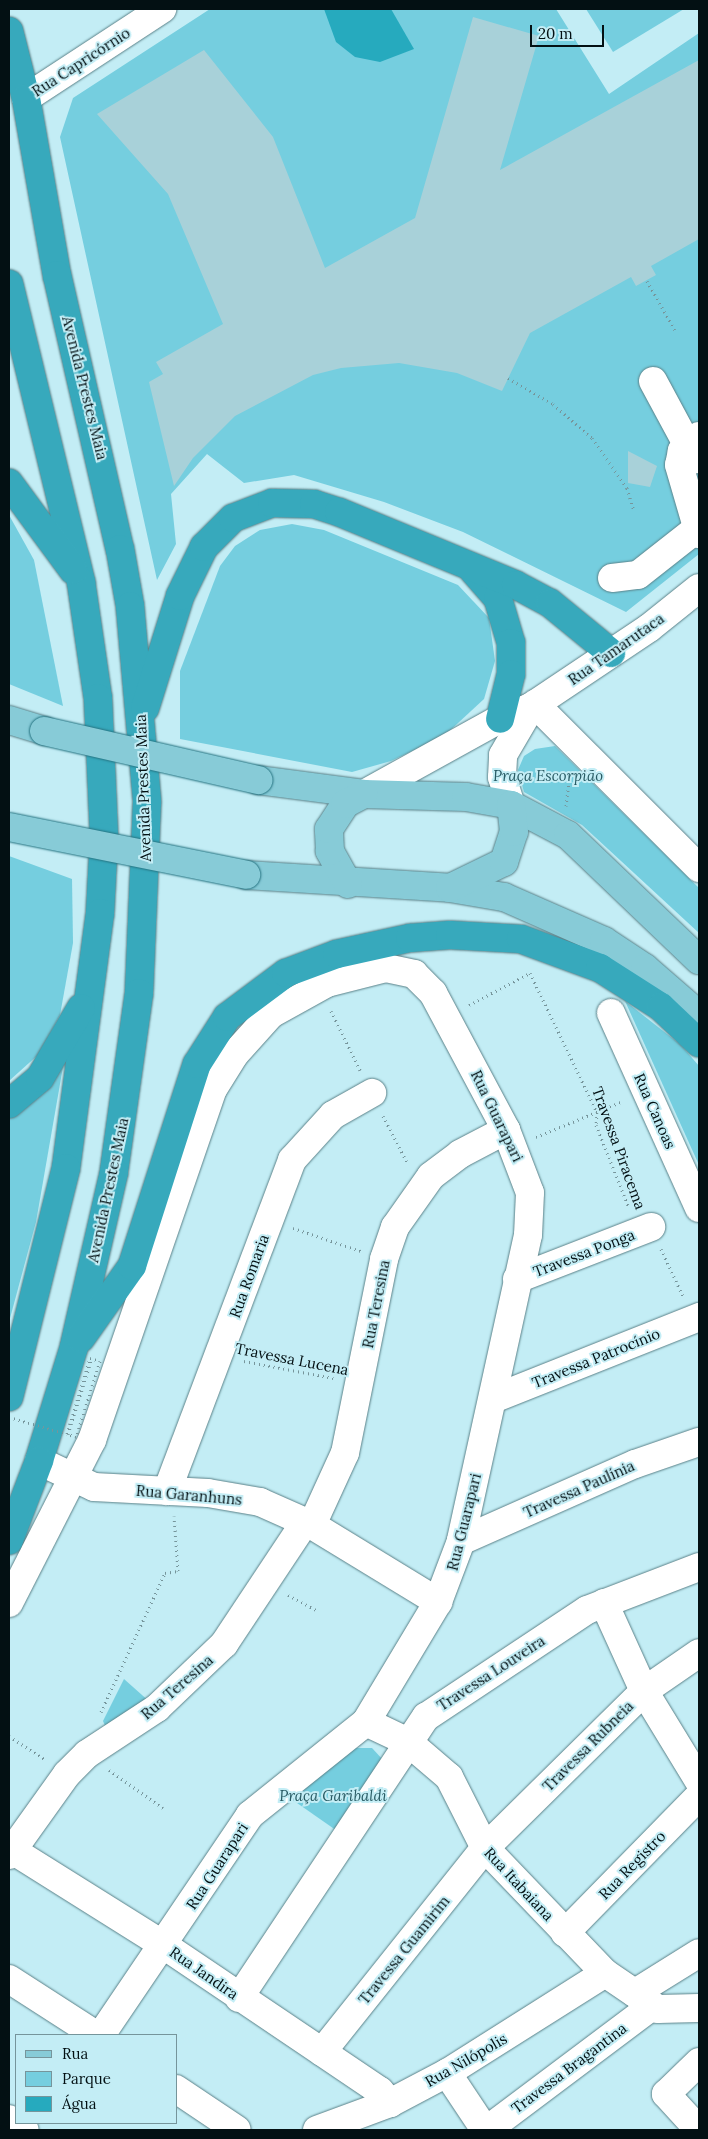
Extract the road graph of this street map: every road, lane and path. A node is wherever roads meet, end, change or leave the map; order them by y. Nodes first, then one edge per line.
1 (162, 9) edge
2 (9, 31) edge
3 (26, 98) junction
4 (647, 281) dead end
5 (9, 284) edge
6 (675, 330) dead end
7 (508, 378) dead end
8 (653, 381) dead end
9 (694, 439) edge
10 (699, 470) edge
11 (9, 483) edge
12 (634, 511) dead end
13 (699, 530) edge
14 (468, 566) junction
15 (612, 578) dead end
16 (81, 582) junction
17 (696, 595) edge
18 (612, 653) junction
19 (533, 706) junction
20 (142, 719) junction
21 (500, 719) junction
22 (9, 720) edge
23 (364, 794) junction
24 (511, 805) junction
25 (9, 827) edge
26 (699, 868) edge
27 (348, 884) junction
28 (450, 888) junction
29 (699, 960) edge
30 (88, 996) junction
31 (611, 1013) dead end
32 (699, 1015) edge
33 (446, 1017) junction
34 (699, 1043) edge
35 (646, 1091) junction
36 (372, 1093) dead end
37 (9, 1104) edge
38 (597, 1112) junction
39 (510, 1138) junction
40 (699, 1208) edge
41 (269, 1220) junction
42 (651, 1227) junction
43 (384, 1259) junction
44 (517, 1279) junction
45 (697, 1318) edge
46 (82, 1354) junction
47 (220, 1356) junction
48 (361, 1384) junction
49 (9, 1397) edge
50 (493, 1399) junction
51 (9, 1417) edge
52 (699, 1442) edge
53 (39, 1461) junction
54 (72, 1477) junction
55 (170, 1491) junction
56 (308, 1524) junction
57 (9, 1540) edge
58 (461, 1541) junction
59 (699, 1567) edge
60 (266, 1582) junction
61 (438, 1602) junction
62 (9, 1603) edge
63 (604, 1603) junction
64 (318, 1611) dead end
65 (699, 1653) edge
66 (644, 1691) junction
67 (366, 1722) junction
68 (9, 1736) edge
69 (408, 1742) junction
70 (87, 1754) junction
71 (67, 1774) junction
72 (699, 1781) edge
73 (699, 1796) edge
74 (163, 1808) dead end
75 (485, 1848) junction
76 (10, 1852) edge
77 (565, 1934) junction
78 (165, 1946) junction
79 (699, 1953) edge
80 (605, 1973) junction
81 (9, 1978) edge
82 (239, 1998) junction
83 (643, 2000) junction
84 (699, 2008) edge
85 (94, 2034) edge
86 (101, 2034) edge
87 (322, 2052) junction
88 (699, 2062) edge
89 (447, 2073) junction
90 (178, 2090) edge
91 (390, 2103) junction
92 (237, 2130) edge
93 (317, 2130) edge
94 (486, 2130) edge
95 (699, 2130) edge

1 - 3 street, Rua Capricórnio
2 - 3 highway, Avenida Prestes Maia
3 - 20 highway, Avenida Prestes Maia
4 - 6 path
5 - 16 highway
7 - 12 path
8 - 9 street
9 - 10 street
9 - 13 street
11 - 16 highway
13 - 15 street
14 - 18 highway
14 - 20 highway
14 - 21 highway
16 - 30 highway
17 - 18 street, Rua Tamarutaca
18 - 19 street, Rua Tamarutaca
19 - 21 street, Rua Tamarutaca
19 - 24 street, Rua Tamarutaca
19 - 26 street
20 - 46 highway, Avenida Prestes Maia
21 - 23 street, Rua Tamarutaca
22 - 23 main road, bridge
23 - 24 main road
23 - 27 main road
24 - 28 main road
24 - 29 main road
25 - 27 main road, bridge
27 - 28 main road
28 - 32 main road
30 - 37 highway
30 - 49 highway
31 - 35 street, Rua Canoas
33 - 38 path, Travessa Piracema
33 - 39 street, Rua Guarapari
33 - 54 street, Rua Guarapari
34 - 46 highway
35 - 38 path
35 - 40 street, Rua Canoas
36 - 41 street, Rua Romaria
38 - 39 path
38 - 42 path, Travessa Piracema
39 - 43 street, Rua Teresina
39 - 44 street, Rua Guarapari
41 - 43 path
41 - 47 street, Rua Romaria
42 - 44 street, Travessa Ponga
42 - 45 path, Travessa Piracema
43 - 48 street, Rua Teresina
44 - 50 street, Rua Guarapari
45 - 50 street, Travessa Patrocínio
46 - 51 path, bridge
46 - 53 highway, Avenida Prestes Maia
47 - 48 path, Travessa Lucena
47 - 55 street, Rua Romaria
48 - 56 street, Rua Teresina
50 - 58 street, Rua Guarapari
52 - 58 street, Travessa Paulínia
53 - 54 street, Rua Garanhuns
53 - 57 highway, Avenida Prestes Maia
54 - 55 street, Rua Garanhuns
54 - 62 street, Rua Guarapari
55 - 56 street, Rua Garanhuns
55 - 70 path
56 - 60 street, Rua Teresina
56 - 61 street, Rua Garanhuns
58 - 61 street, Rua Guarapari
59 - 63 street, Travessa Louveira
60 - 64 path
60 - 70 street, Rua Teresina
61 - 67 street, Rua Guarapari
63 - 66 street
63 - 69 street, Travessa Louveira
65 - 66 street, Travessa Rubneia
66 - 72 street
66 - 75 street, Travessa Rubneia
67 - 69 street, Rua Itabaiana
67 - 78 street, Rua Guarapari
68 - 71 path
69 - 75 street, Rua Itabaiana
69 - 82 street, Travessa Louveira
70 - 71 street, Rua Teresina
70 - 74 path
71 - 76 street, Rua Teresina
73 - 77 street, Rua Registro
75 - 77 street, Rua Itabaiana
75 - 87 street, Travessa Guamirim
76 - 78 street, Rua Jandira
77 - 80 street, Rua Itabaiana
78 - 82 street, Rua Jandira
78 - 86 street, Rua Guarapari
79 - 83 street, Travessa Bragantina
80 - 83 street, Rua Itabaiana
80 - 89 street, Rua Nilópolis
81 - 85 street
82 - 87 street, Rua Jandira
83 - 84 street, Rua Itabaiana
83 - 94 street, Travessa Bragantina
87 - 91 street, Rua Jandira
88 - 95 street
89 - 91 street, Rua Nilópolis
89 - 94 street
90 - 92 street
91 - 93 street, Rua Nilópolis

